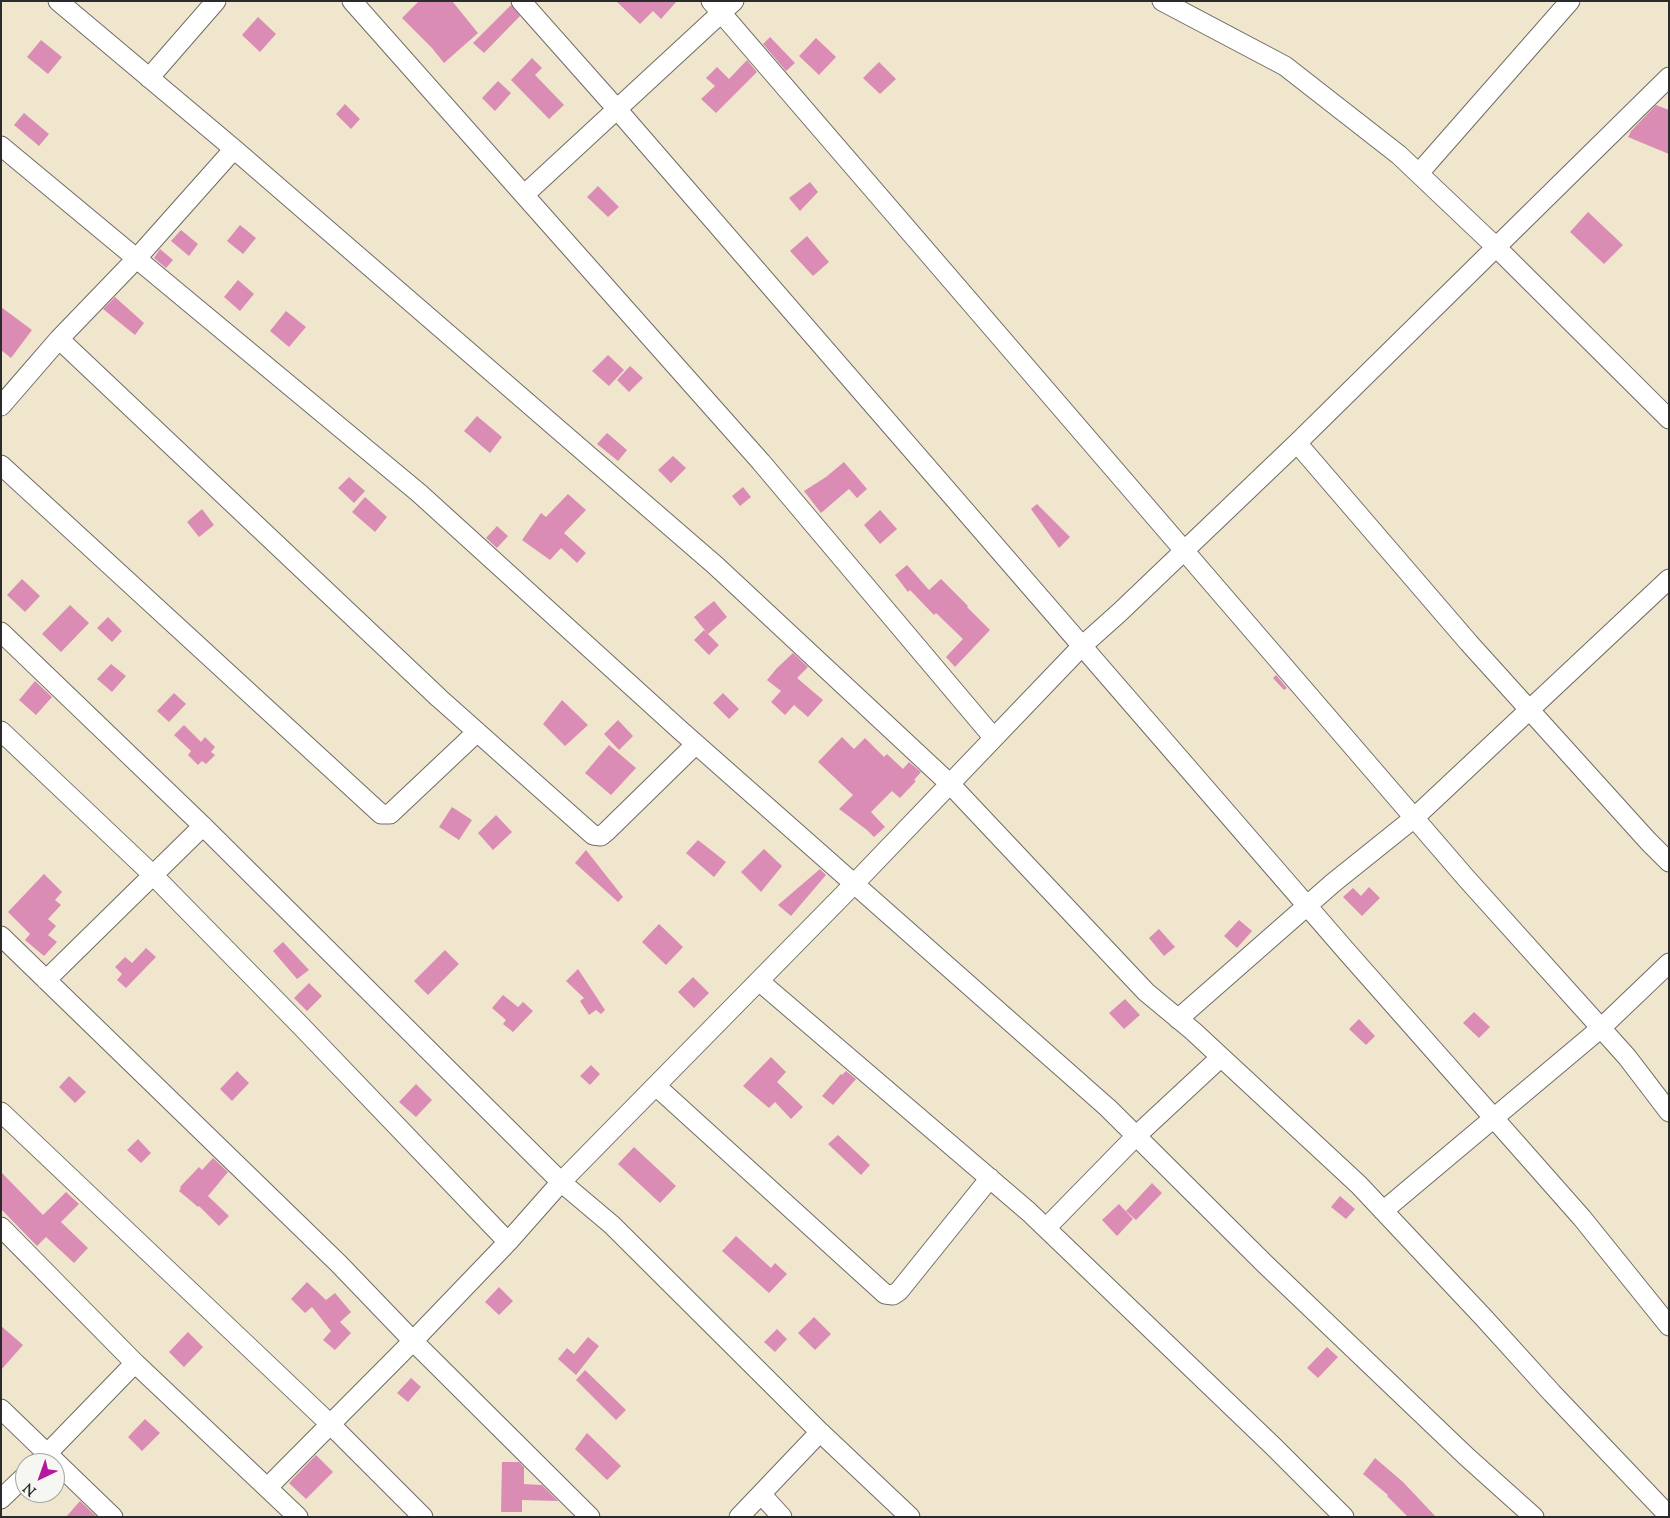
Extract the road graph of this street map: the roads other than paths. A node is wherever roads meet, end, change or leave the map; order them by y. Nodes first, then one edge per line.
1 (58, 1) edge
2 (216, 1) edge
3 (352, 1) edge
4 (520, 1) edge
5 (1162, 1) edge
6 (1570, 1) edge
7 (722, 5) edge
8 (1669, 77) edge
9 (149, 78) junction
10 (616, 108) junction
11 (1, 146) edge
12 (234, 148) junction
13 (1419, 173) junction
14 (524, 195) junction
15 (1496, 247) junction
16 (136, 258) junction
17 (59, 339) junction
18 (1, 406) edge
19 (1669, 419) edge
20 (1297, 443) junction
21 (1, 465) edge
22 (1184, 552) junction
23 (1669, 579) edge
24 (1, 632) edge
25 (1082, 646) junction
26 (1530, 710) junction
27 (1, 731) edge
28 (478, 732) junction
29 (993, 737) junction
30 (696, 744) junction
31 (950, 784) junction
32 (1414, 818) junction
33 (203, 826) junction
34 (1669, 862) edge
35 (153, 875) junction
36 (854, 884) junction
37 (1307, 906) junction
38 (1, 936) edge
39 (1669, 963) edge
40 (46, 980) junction
41 (759, 981) junction
42 (1178, 1019) junction
43 (1601, 1028) junction
44 (1221, 1057) junction
45 (656, 1086) junction
46 (1, 1112) edge
47 (1669, 1112) edge
48 (1494, 1117) junction
49 (1136, 1136) junction
50 (990, 1178) junction
51 (561, 1182) junction
52 (1383, 1210) junction
53 (1, 1228) edge
54 (1046, 1228) junction
55 (508, 1242) junction
56 (1669, 1326) edge
57 (413, 1342) junction
58 (134, 1363) junction
59 (1, 1409) edge
60 (330, 1424) junction
61 (820, 1432) junction
62 (38, 1453) edge
63 (47, 1453) edge
64 (65, 1477) edge
65 (15, 1486) edge
66 (268, 1487) junction
67 (761, 1494) junction
68 (1, 1500) edge
69 (1669, 1516) edge
70 (113, 1517) edge
71 (298, 1517) edge
72 (423, 1517) edge
73 (590, 1517) edge
74 (739, 1517) edge
75 (782, 1517) edge
76 (910, 1517) edge
77 (1344, 1517) edge
78 (1534, 1517) edge

1 - 9 street
2 - 9 street
3 - 14 street
4 - 10 street
5 - 13 street
6 - 13 street
7 - 10 street
7 - 22 street
8 - 15 street
9 - 12 street
10 - 14 street
10 - 25 street
11 - 16 street
12 - 16 street
12 - 31 street
13 - 15 street
14 - 29 street
15 - 19 street
15 - 20 street
16 - 17 street
16 - 30 street
17 - 18 street
17 - 28 street
20 - 22 street
20 - 26 street
21 - 28 street
22 - 25 street
22 - 32 street
23 - 26 street
24 - 33 street
25 - 29 street
25 - 37 street
26 - 32 street
26 - 34 street
27 - 35 street
28 - 30 street
29 - 31 street
30 - 36 street
31 - 36 street
31 - 42 street
32 - 37 street
32 - 43 street
33 - 35 street
33 - 51 street
35 - 40 street
35 - 55 street
36 - 41 street
36 - 49 street
37 - 42 street
37 - 48 street
38 - 40 street
39 - 43 street
40 - 57 street
41 - 45 street
41 - 50 street
42 - 44 street
43 - 47 street
43 - 48 street
44 - 49 street
44 - 52 street
45 - 50 street
45 - 51 street
46 - 60 street
48 - 52 street
48 - 56 street
49 - 54 street
49 - 78 street
50 - 54 street
51 - 55 street
51 - 61 street
52 - 69 street
53 - 58 street
54 - 77 street
55 - 57 street
57 - 60 street
57 - 73 street
58 - 63 street
58 - 66 street
59 - 62 street
60 - 66 street
60 - 72 street
61 - 67 street
61 - 76 street
64 - 70 street
65 - 68 street
66 - 71 street
67 - 74 street
67 - 75 street

